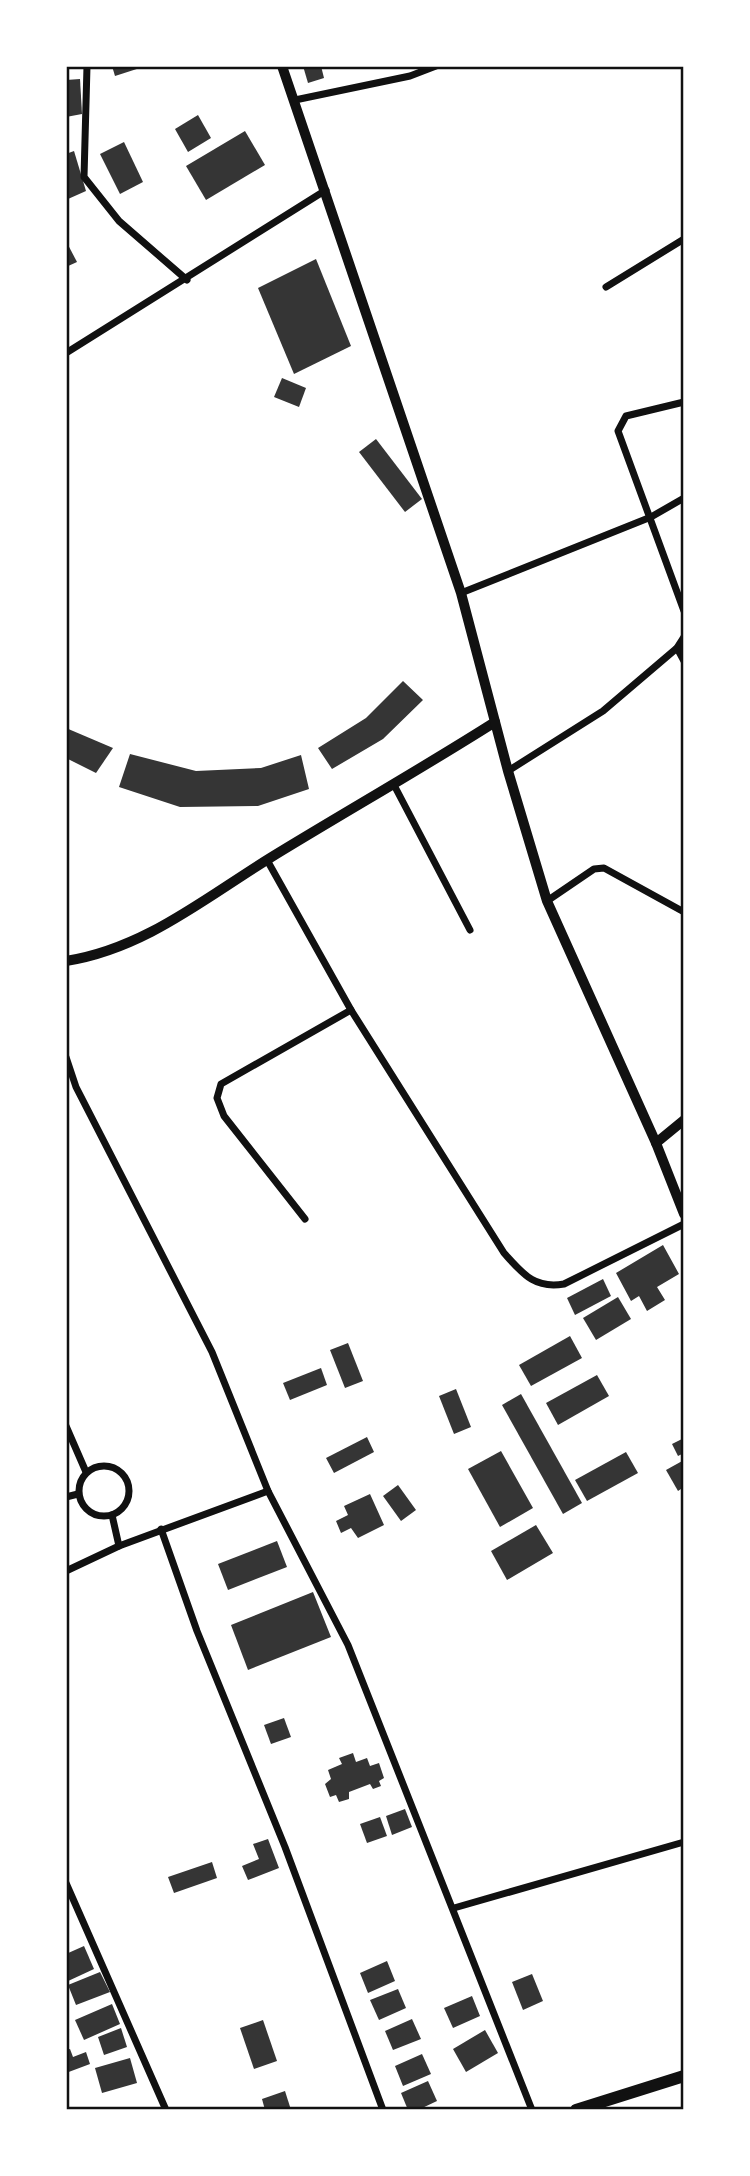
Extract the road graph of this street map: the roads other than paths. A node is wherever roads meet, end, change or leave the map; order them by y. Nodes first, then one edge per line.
1 (87, 66) edge
2 (282, 66) edge
3 (436, 66) edge
4 (295, 100) junction
5 (326, 190) junction
6 (684, 239) edge
7 (187, 279) junction
8 (606, 287) dead end
9 (66, 353) edge
10 (684, 402) edge
11 (684, 498) edge
12 (651, 517) junction
13 (461, 593) junction
14 (684, 611) edge
15 (684, 637) edge
16 (677, 648) junction
17 (684, 661) edge
18 (495, 722) junction
19 (508, 771) junction
20 (394, 785) junction
21 (267, 860) junction
22 (547, 901) junction
23 (684, 912) edge
24 (470, 930) dead end
25 (66, 961) edge
26 (351, 1010) junction
27 (66, 1057) edge
28 (684, 1119) edge
29 (656, 1143) junction
30 (684, 1214) edge
31 (306, 1219) dead end
32 (684, 1224) edge
33 (66, 1426) edge
34 (86, 1472) junction
35 (268, 1491) junction
36 (78, 1494) junction
37 (66, 1497) edge
38 (112, 1515) junction
39 (161, 1529) junction
40 (120, 1546) junction
41 (66, 1571) edge
42 (684, 1842) edge
43 (66, 1883) edge
44 (69, 1893) edge
45 (454, 1908) junction
46 (684, 2076) edge
47 (166, 2109) edge
48 (383, 2109) edge
49 (532, 2109) edge
50 (576, 2109) edge

1 - 7 street
2 - 4 main road
3 - 4 street
4 - 5 main road
5 - 7 street
5 - 13 main road
6 - 8 street
7 - 9 street
10 - 12 street
11 - 12 street
12 - 13 street
12 - 14 street
13 - 18 main road
15 - 16 street
16 - 17 street
16 - 19 street
18 - 19 main road
18 - 20 street
19 - 22 main road
20 - 21 street
20 - 24 street
21 - 25 street
21 - 26 street
22 - 23 street
22 - 29 main road
26 - 31 street
26 - 32 street
27 - 35 street
28 - 29 street
29 - 30 main road
33 - 34 street
34 - 36 street
34 - 38 street
35 - 39 street
35 - 45 street
36 - 37 street
36 - 38 street
38 - 40 street
39 - 40 street
39 - 48 street
40 - 41 street
42 - 45 street
43 - 44 street
44 - 47 street
45 - 49 street
46 - 50 main road

